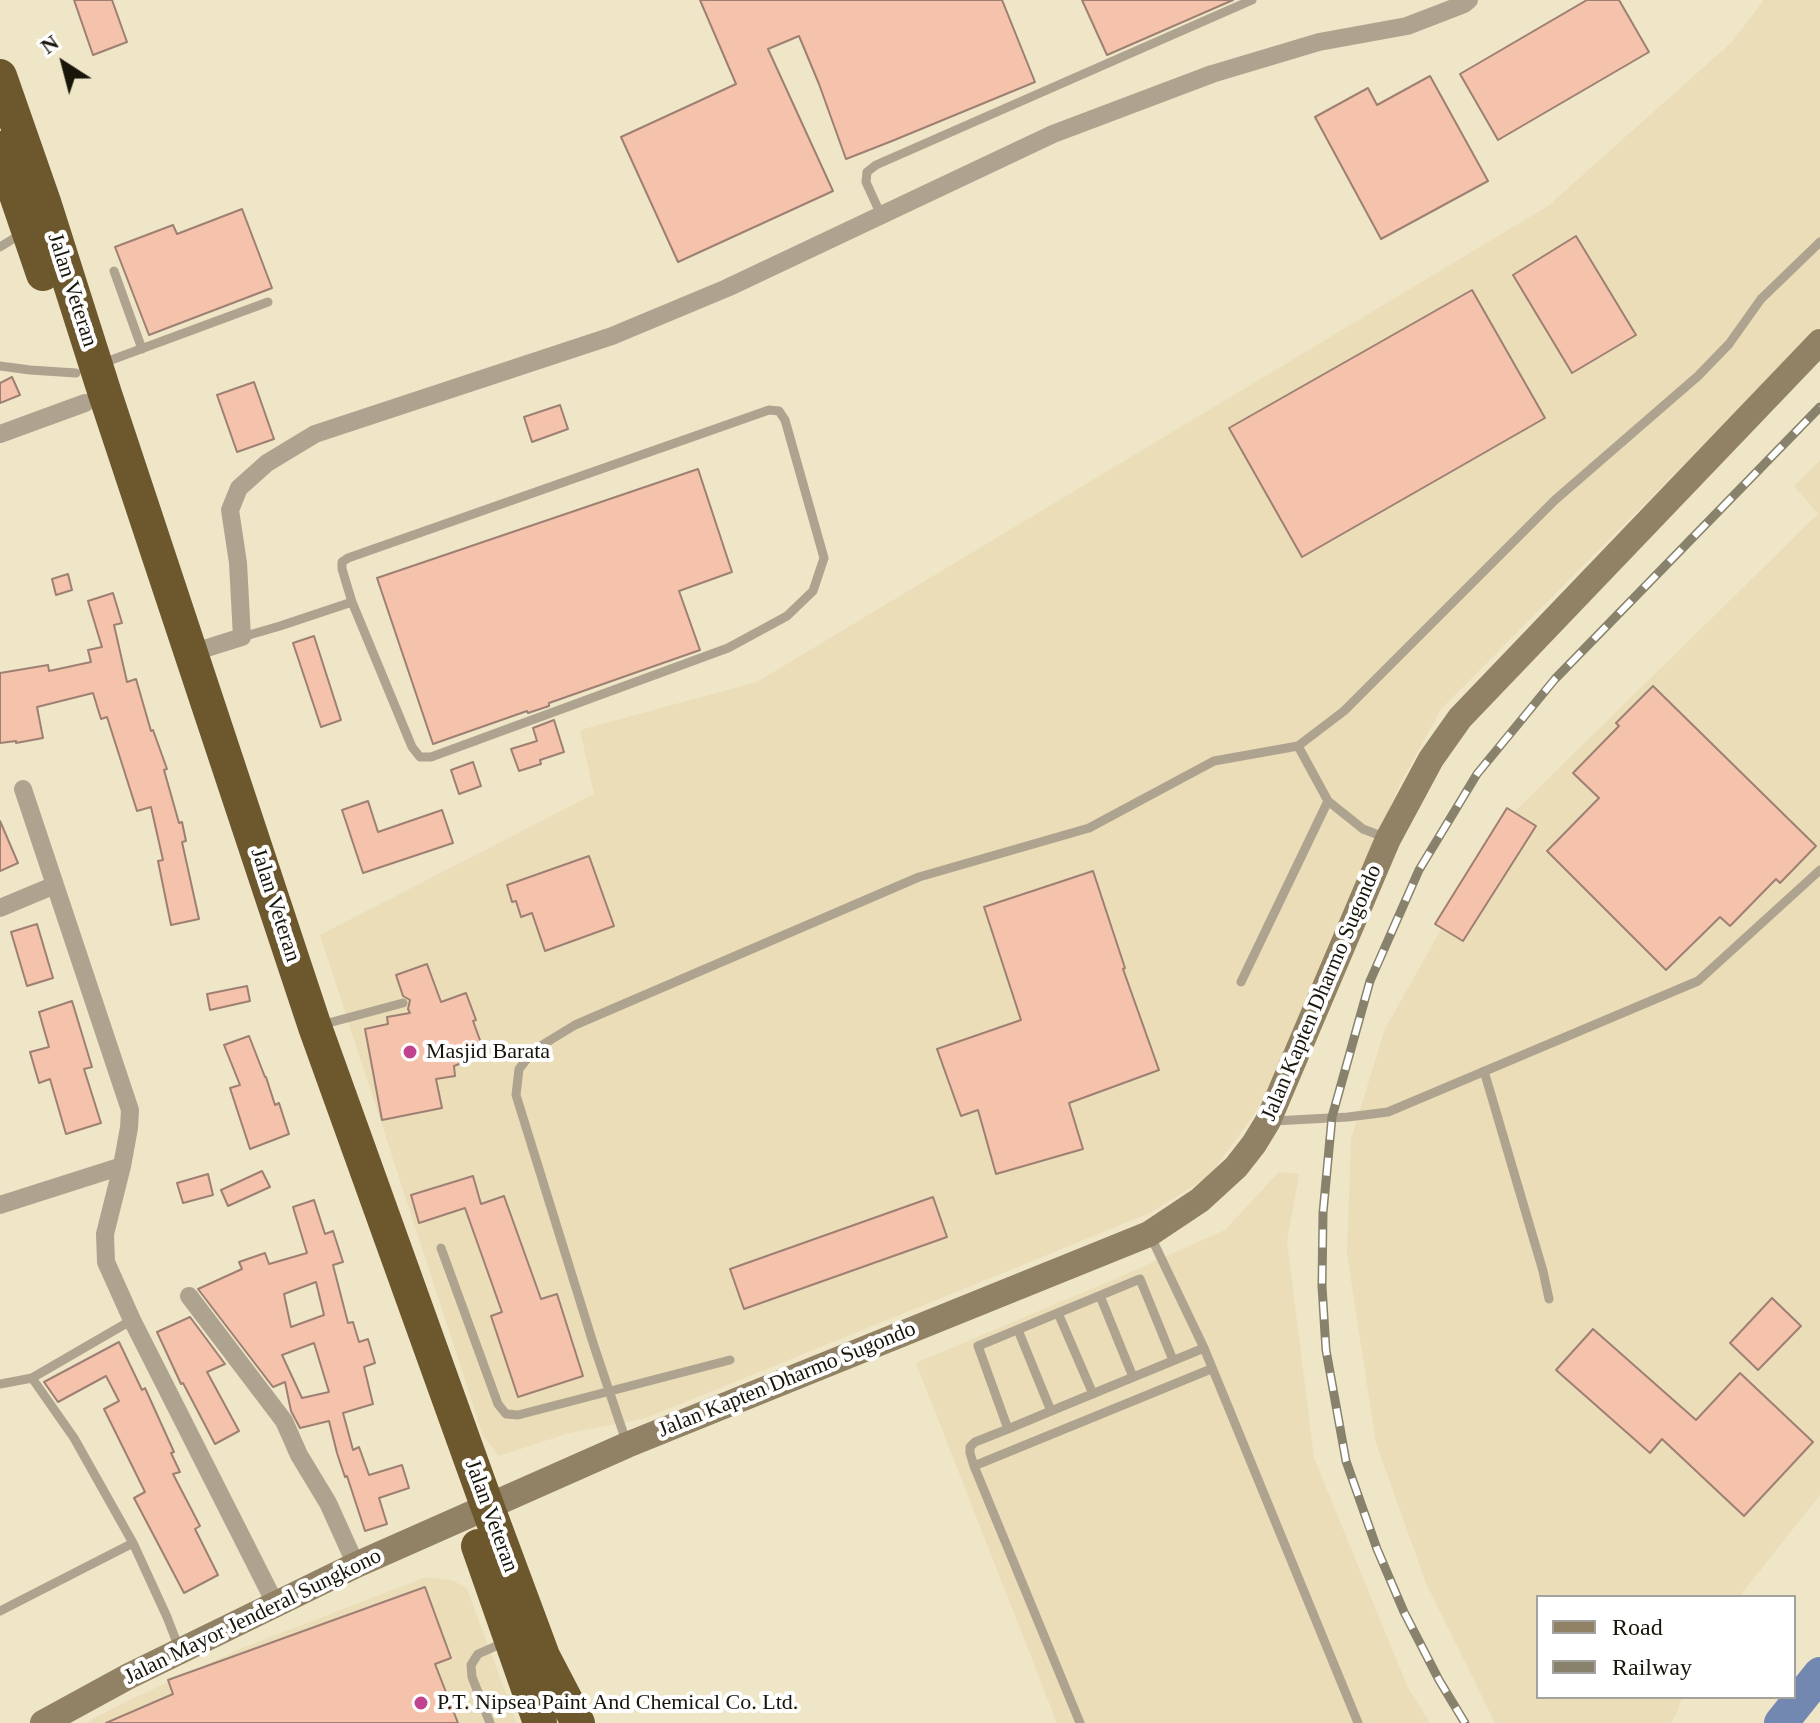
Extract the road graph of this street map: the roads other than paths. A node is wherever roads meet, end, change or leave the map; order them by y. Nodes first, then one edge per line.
1 (1252, 0) edge
2 (1469, 0) edge
3 (0, 76) edge
4 (0, 148) edge
5 (7, 188) edge
6 (881, 215) junction
7 (14, 238) edge
8 (1820, 242) edge
9 (114, 271) dead end
10 (268, 302) dead end
11 (1820, 342) edge
12 (142, 349) junction
13 (0, 366) edge
14 (90, 384) junction
15 (0, 434) edge
16 (352, 602) junction
17 (242, 637) junction
18 (191, 653) junction
19 (1298, 746) junction
20 (23, 789) dead end
21 (1328, 801) junction
22 (1388, 839) junction
23 (1820, 870) edge
24 (55, 885) junction
25 (0, 908) edge
26 (1241, 982) dead end
27 (403, 1003) dead end
28 (315, 1027) junction
29 (1484, 1071) junction
30 (1268, 1121) junction
31 (122, 1166) junction
32 (2, 1198) edge
33 (1149, 1234) junction
34 (441, 1248) dead end
35 (189, 1296) dead end
36 (1100, 1296) junction
37 (1549, 1299) dead end
38 (1058, 1313) junction
39 (132, 1320) junction
40 (1018, 1330) junction
41 (1204, 1348) junction
42 (730, 1360) dead end
43 (1173, 1360) junction
44 (1211, 1369) junction
45 (1133, 1377) junction
46 (32, 1378) junction
47 (0, 1384) edge
48 (610, 1391) junction
49 (1093, 1394) junction
50 (1051, 1411) junction
51 (1008, 1429) junction
52 (627, 1445) junction
53 (974, 1466) junction
54 (478, 1512) junction
55 (133, 1543) junction
56 (356, 1565) junction
57 (275, 1603) junction
58 (0, 1611) edge
59 (510, 1641) junction
60 (180, 1650) junction
61 (43, 1723) edge
62 (490, 1723) edge
63 (540, 1723) edge
64 (578, 1723) edge
65 (1080, 1723) edge
66 (1358, 1723) edge

1 - 6 lane
2 - 6 street
3 - 14 highway, Jalan Veteran
4 - 5 highway, Jalan Veteran
5 - 7 highway, Jalan Veteran
6 - 17 street
7 - 14 highway, Jalan Veteran
8 - 19 lane
9 - 12 lane
10 - 12 lane
11 - 22 main road, Jalan Kapten Dharmo Sugondo
12 - 14 lane
13 - 14 lane
14 - 15 street
14 - 18 highway, Jalan Veteran
14 - 54 highway, Jalan Veteran
16 - 16 lane
16 - 17 lane
17 - 18 street
18 - 28 highway, Jalan Veteran
19 - 21 lane
19 - 48 lane
20 - 24 street
21 - 22 lane
21 - 26 lane
22 - 30 main road, Jalan Kapten Dharmo Sugondo
23 - 29 lane
24 - 25 street
24 - 31 street
27 - 28 lane
28 - 54 highway, Jalan Veteran
29 - 30 lane
29 - 37 lane
30 - 33 main road, Jalan Kapten Dharmo Sugondo
31 - 32 street
31 - 39 street
33 - 41 lane
33 - 52 main road, Jalan Kapten Dharmo Sugondo
34 - 48 lane
35 - 56 street
36 - 38 lane
36 - 43 lane
36 - 45 lane
38 - 40 lane
38 - 49 lane
39 - 46 lane
39 - 57 street
40 - 50 lane
40 - 51 lane
41 - 43 lane
41 - 44 lane
42 - 48 lane
43 - 45 lane
44 - 53 lane
44 - 66 lane
45 - 49 lane
46 - 47 lane
46 - 55 lane
48 - 52 lane
49 - 50 lane
50 - 51 lane
51 - 53 lane
52 - 54 main road, Jalan Kapten Dharmo Sugondo
53 - 65 lane
54 - 56 main road, Jalan Mayor Jenderal Sungkono
54 - 59 highway, Jalan Veteran
54 - 64 highway, Jalan Veteran
55 - 58 lane
55 - 60 lane
56 - 57 main road, Jalan Mayor Jenderal Sungkono
57 - 60 main road, Jalan Mayor Jenderal Sungkono
59 - 62 lane
59 - 63 highway, Jalan Veteran
60 - 61 main road, Jalan Mayor Jenderal Sungkono

